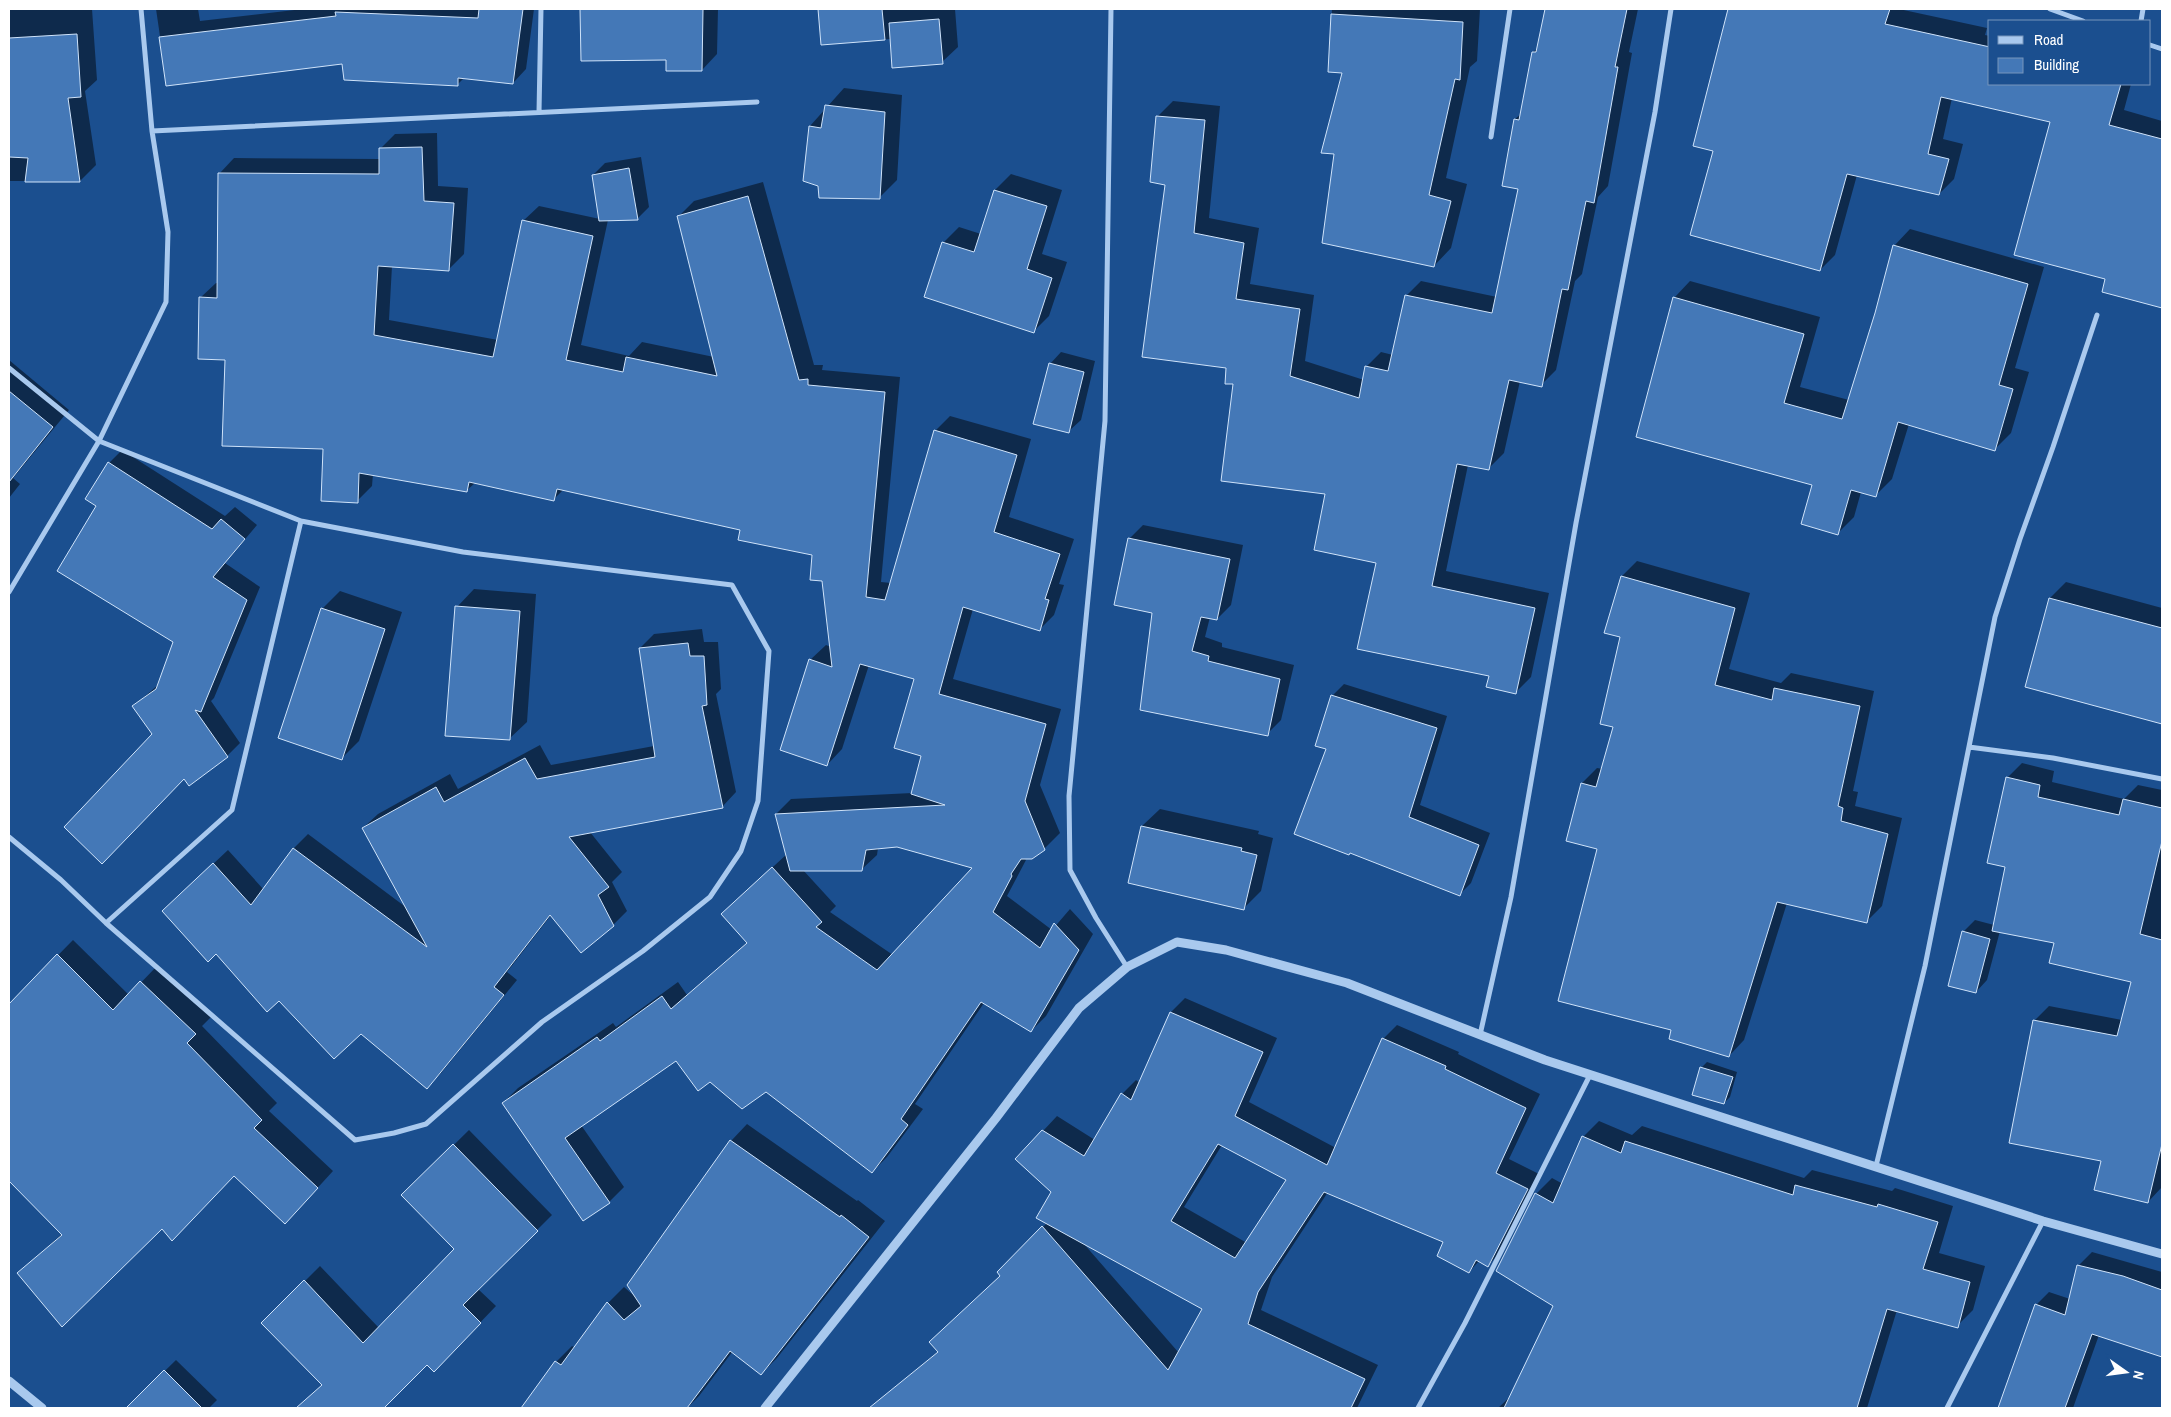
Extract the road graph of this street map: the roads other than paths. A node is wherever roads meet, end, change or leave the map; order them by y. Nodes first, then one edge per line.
1 (141, 9) edge
2 (541, 9) edge
3 (1111, 9) edge
4 (1510, 9) edge
5 (1671, 9) edge
6 (2050, 9) edge
7 (2080, 20) edge
8 (757, 102) dead end
9 (539, 112) junction
10 (152, 131) junction
11 (1491, 137) dead end
12 (2096, 315) dead end
13 (9, 368) edge
14 (99, 441) junction
15 (301, 522) junction
16 (9, 592) edge
17 (1969, 747) junction
18 (2162, 779) edge
19 (9, 837) edge
20 (106, 923) junction
21 (1127, 967) junction
22 (1480, 1035) junction
23 (1590, 1075) junction
24 (1876, 1166) junction
25 (2043, 1220) junction
26 (2162, 1254) edge
27 (9, 1381) edge
28 (42, 1408) edge
29 (765, 1408) edge
30 (1418, 1408) edge
31 (1947, 1408) edge

1 - 10 street
2 - 9 street
3 - 21 street
4 - 11 street
5 - 22 street
6 - 7 street
8 - 9 street
9 - 10 street
10 - 14 street
12 - 17 street
13 - 14 street
14 - 15 street
14 - 16 street
15 - 20 street
15 - 20 street
17 - 18 street
17 - 24 street
19 - 20 street
21 - 22 street
21 - 29 street
22 - 23 street
23 - 24 street
23 - 30 street
24 - 25 street
25 - 26 street
25 - 31 street
27 - 28 street

